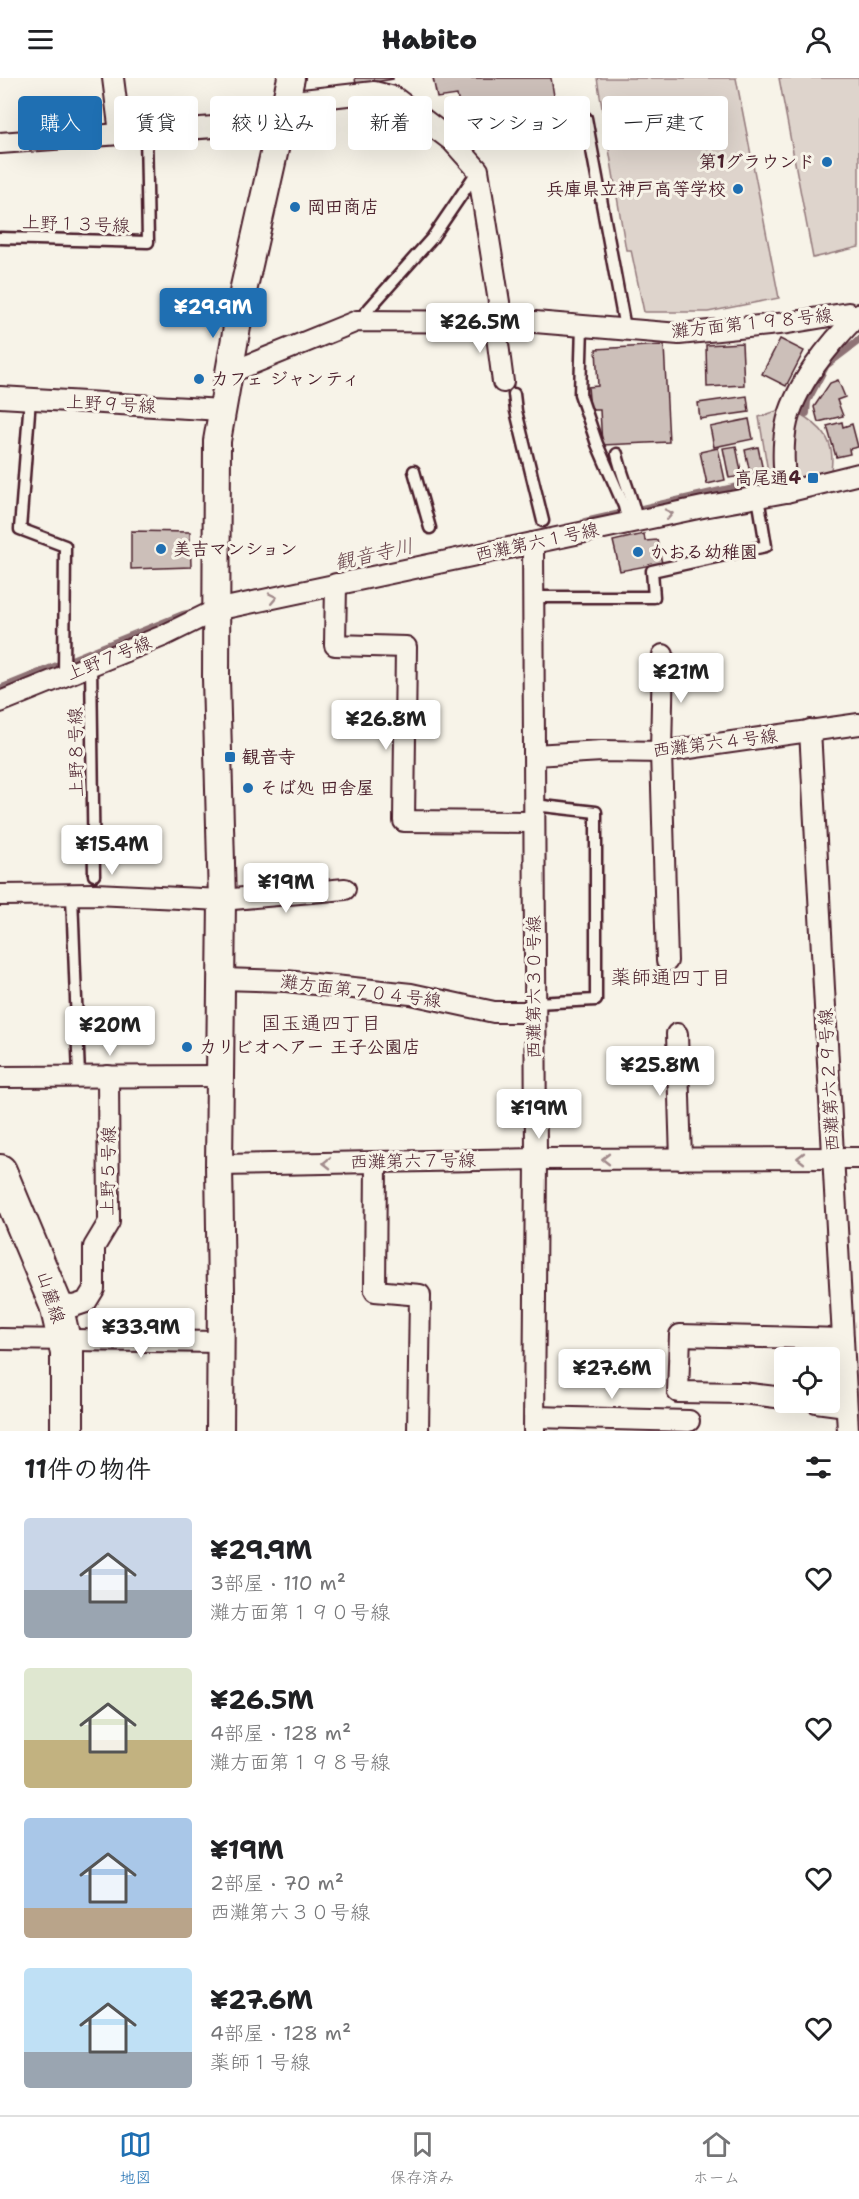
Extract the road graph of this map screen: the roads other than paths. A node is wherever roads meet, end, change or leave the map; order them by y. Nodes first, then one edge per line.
1 (113, 78) edge
2 (115, 96) edge
3 (335, 96) edge
4 (114, 134) edge
5 (444, 135) edge
6 (590, 140) edge
7 (0, 143) edge
8 (146, 150) edge
9 (275, 150) edge
10 (460, 150) edge
11 (478, 170) junction
12 (0, 238) edge
13 (855, 313) edge
14 (357, 321) junction
15 (499, 321) junction
16 (582, 325) junction
17 (625, 328) junction
18 (229, 373) junction
19 (508, 388) joint
20 (0, 397) edge
21 (30, 399) junction
22 (222, 410) junction
23 (617, 454) dead end
24 (414, 471) dead end
25 (859, 474) edge
26 (786, 492) junction
27 (758, 497) junction
28 (630, 515) junction
29 (543, 521) dead end
30 (430, 528) dead end
31 (533, 543) junction
32 (336, 584) junction
33 (533, 597) junction
34 (216, 610) junction
35 (663, 655) dead end
36 (91, 665) junction
37 (64, 675) junction
38 (0, 702) edge
39 (859, 724) edge
40 (810, 730) junction
41 (661, 752) junction
42 (534, 755) junction
43 (533, 814) junction
44 (94, 875) dead end
45 (345, 890) dead end
46 (0, 896) edge
47 (72, 896) junction
48 (222, 900) junction
49 (667, 961) dead end
50 (222, 979) junction
51 (535, 1008) junction
52 (677, 1034) dead end
53 (79, 1076) junction
54 (108, 1076) junction
55 (220, 1076) junction
56 (0, 1077) edge
57 (834, 1158) junction
58 (859, 1158) edge
59 (536, 1159) junction
60 (681, 1159) junction
61 (376, 1162) junction
62 (219, 1165) junction
63 (0, 1171) edge
64 (850, 1276) edge
65 (57, 1305) junction
66 (0, 1339) edge
67 (64, 1339) junction
68 (843, 1339) junction
69 (220, 1342) junction
70 (774, 1397) edge
71 (840, 1405) edge
72 (846, 1406) junction
73 (689, 1421) dead end
74 (534, 1424) edge
75 (852, 1430) edge
76 (67, 1431) edge
77 (220, 1431) edge
78 (418, 1431) edge

1 - 2 street
3 - 5 street
4 - 7 street
6 - 17 lane
8 - 12 lane, 上野１３号線
9 - 18 street
10 - 11 street
11 - 14 lane
11 - 15 street
13 - 17 street, 灘方面第１９８号線
13 - 26 street
14 - 15 street, 灘方面第１９８号線
14 - 18 street
15 - 16 street, 灘方面第１９８号線
15 - 19 street
16 - 17 street, 灘方面第１９８号線
16 - 28 lane
18 - 22 street
19 - 29 lane
20 - 21 street, 上野９号線
21 - 22 street, 上野９号線
21 - 37 lane
22 - 34 street
23 - 28 lane
24 - 30 lane
25 - 26 street, 西灘第六１号線
26 - 27 street, 西灘第六１号線
28 -> 27 street, 西灘第六１号線
27 - 33 lane
28 - 31 street, 西灘第六１号線
31 - 32 street, 西灘第六１号線
31 - 33 street, 西灘第六３０号線
34 -> 32 street, 西灘第六１号線
32 - 43 street
33 - 42 street, 西灘第六３０号線
34 - 36 street, 上野７号線
34 - 48 street
35 - 41 street
36 - 37 street, 上野７号線
36 - 44 lane, 上野８号線
37 - 38 street, 上野７号線
39 - 40 street, 西灘第六４号線
40 - 41 street, 西灘第六４号線
40 - 57 street, 西灘第六２９号線
41 - 42 street, 西灘第六４号線
41 - 49 street
42 - 43 street, 西灘第六３０号線
43 - 51 street, 西灘第六３０号線
43 - 51 lane
45 - 48 street
46 - 47 street
47 - 48 street
47 - 53 lane
48 - 50 street
50 - 51 street, 灘方面第７０４号線
50 - 55 street
51 - 59 street, 西灘第六３０号線
52 - 60 street
53 - 54 street
53 - 56 street
54 - 55 street
54 - 65 street, 上野５号線
55 - 62 street
57 - 58 street, 西灘第六７号線
57 -> 60 street, 西灘第六７号線
57 - 64 street, 西灘第六２９号線
60 -> 59 street, 西灘第六７号線
59 - 61 street, 西灘第六７号線
59 - 74 street, 西灘第六３０号線
61 -> 62 street, 西灘第六７号線
61 - 78 street
62 - 69 street
63 - 65 main road, 山麓線
64 - 68 street, 西灘第六２９号線
65 - 67 main road, 山麓線
66 - 67 street
67 - 69 street
67 - 76 main road, 山麓線
68 - 70 street
68 - 72 street, 西灘第六２９号線
69 - 77 street
71 - 72 street
72 - 75 street, 西灘第六２９号線
73 - 74 street

